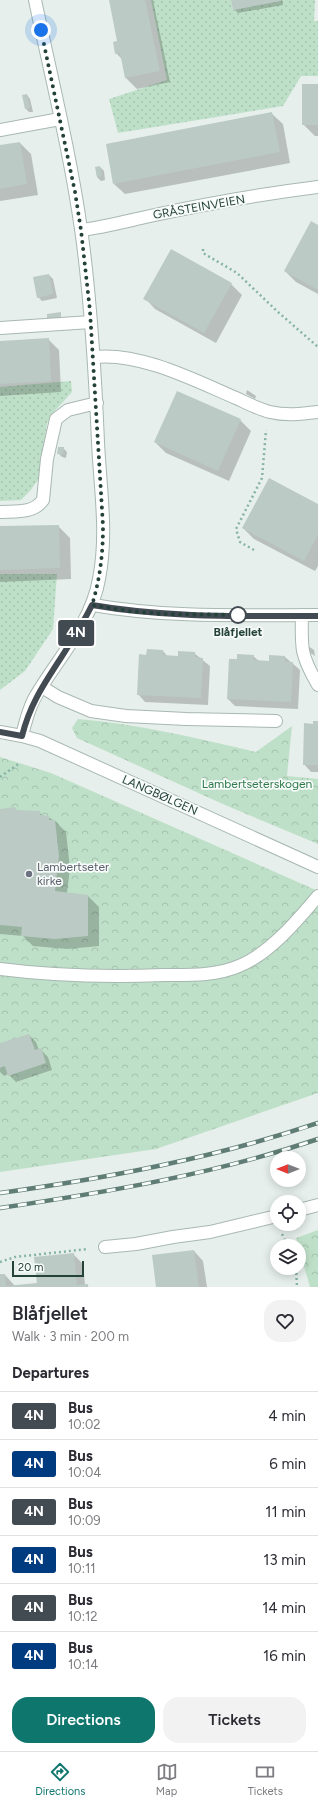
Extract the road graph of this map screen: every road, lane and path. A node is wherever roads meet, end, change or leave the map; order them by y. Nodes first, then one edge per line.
1 (35, 0) edge
2 (60, 119) junction
3 (0, 130) edge
4 (318, 187) edge
5 (81, 230) junction
6 (203, 249) dead end
7 (91, 322) junction
8 (0, 328) edge
9 (318, 347) edge
10 (94, 357) junction
11 (97, 403) junction
12 (268, 412) junction
13 (318, 412) edge
14 (0, 512) edge
15 (254, 550) dead end
16 (92, 605) junction
17 (302, 616) junction
18 (318, 616) edge
19 (318, 685) edge
20 (42, 687) junction
21 (276, 721) dead end
22 (0, 732) edge
23 (22, 736) junction
24 (20, 763) dead end
25 (0, 776) edge
26 (318, 867) edge
27 (318, 896) edge
28 (0, 969) edge
29 (318, 1204) edge
30 (306, 1208) edge
31 (270, 1218) edge
32 (104, 1247) joint
33 (0, 1262) edge
34 (296, 1275) edge
35 (297, 1287) edge

1 - 2 street
2 - 3 street
2 - 5 street
4 - 5 street, GRÅSTEINVEIEN
5 - 7 street
6 - 9 path
7 - 8 street
7 - 10 street
10 - 11 street
10 - 12 street
11 - 14 street
11 - 16 street
12 - 13 street
12 - 15 path
16 - 17 street
16 - 20 street
17 - 18 street
17 - 19 street
20 - 21 street
20 - 23 street
22 - 23 street, LANGBØLGEN
23 - 26 street, LANGBØLGEN
24 - 25 path
27 - 28 street
29 - 30 street
31 - 32 street
32 - 33 path
34 - 35 path

